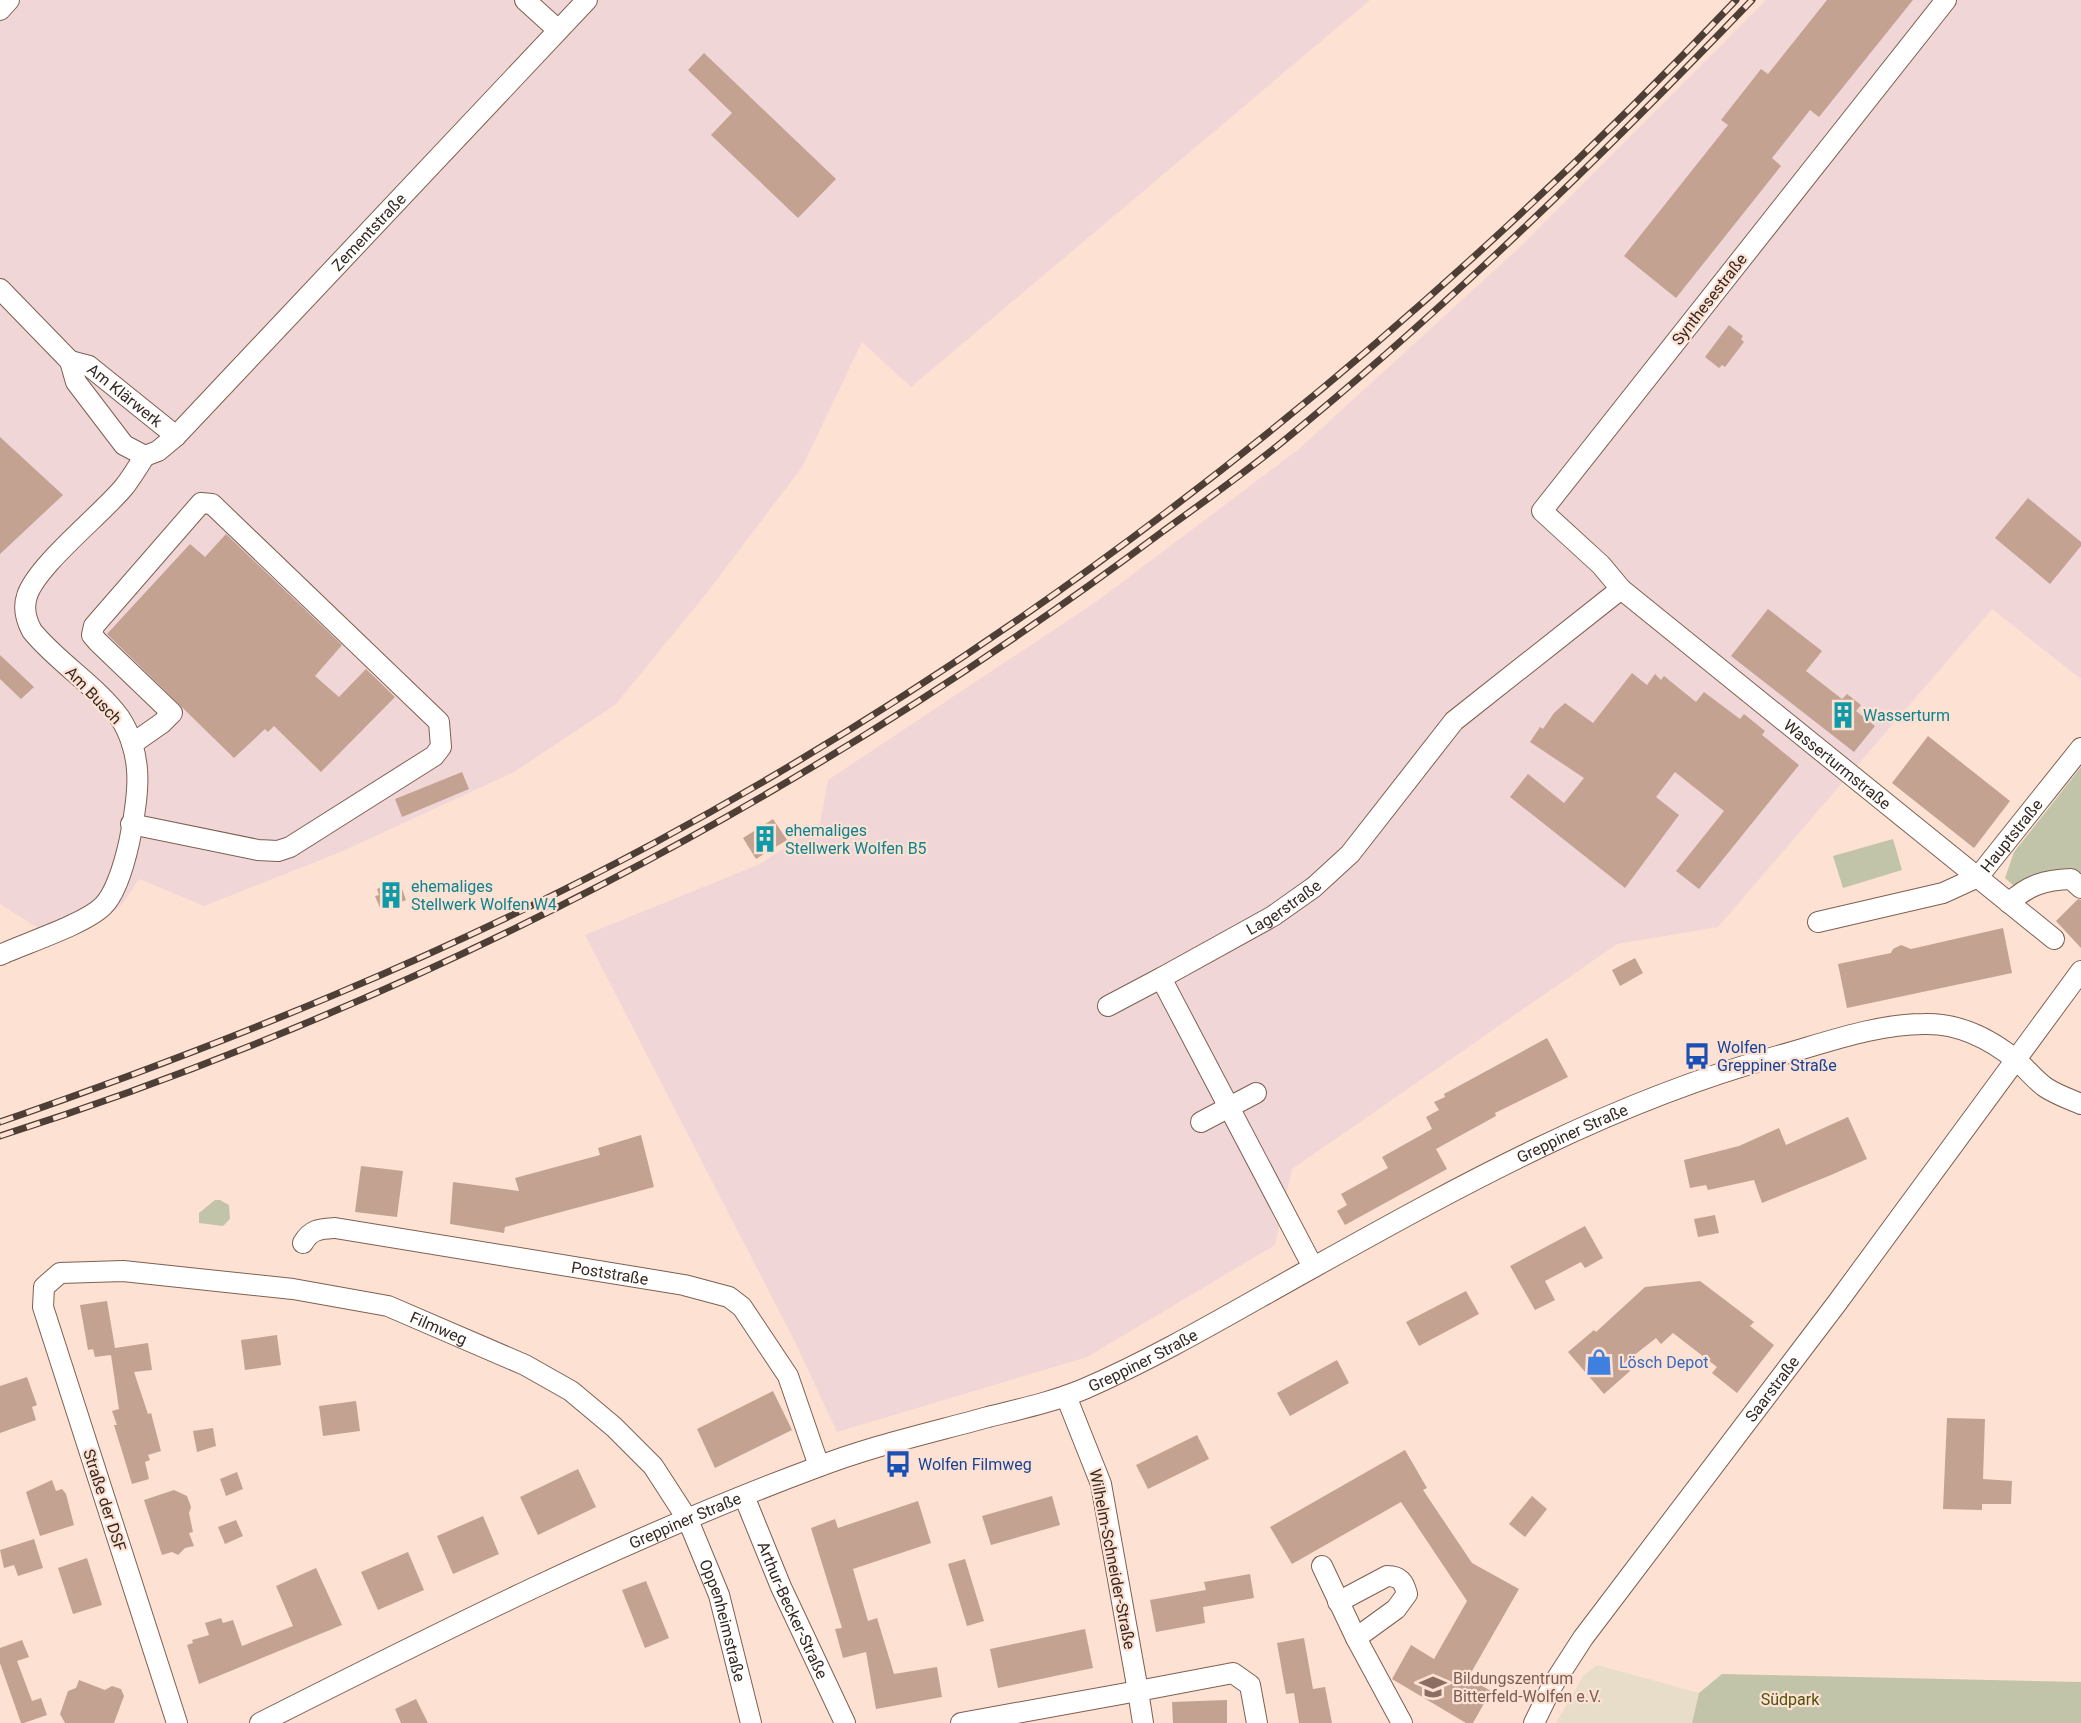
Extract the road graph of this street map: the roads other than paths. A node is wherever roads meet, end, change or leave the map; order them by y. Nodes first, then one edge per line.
1 (9, 0) edge
2 (525, 0) edge
3 (587, 0) edge
4 (1946, 0) edge
5 (0, 10) edge
6 (558, 30) junction
7 (0, 289) edge
8 (70, 361) junction
9 (176, 436) junction
10 (145, 456) junction
11 (1621, 589) junction
12 (132, 744) junction
13 (2081, 748) edge
14 (131, 824) junction
15 (1978, 877) junction
16 (2081, 888) edge
17 (2009, 903) junction
18 (1818, 922) dead end
19 (2054, 939) dead end
20 (0, 955) edge
21 (2081, 971) edge
22 (1161, 978) junction
23 (1108, 1006) dead end
24 (2016, 1060) junction
25 (1256, 1093) dead end
26 (2081, 1104) edge
27 (1227, 1107) junction
28 (1201, 1122) dead end
29 (303, 1243) dead end
30 (1313, 1267) junction
31 (123, 1271) joint
32 (1066, 1396) junction
33 (819, 1466) junction
34 (744, 1496) junction
35 (688, 1520) junction
36 (1322, 1566) dead end
37 (1338, 1602) junction
38 (1356, 1638) junction
39 (1138, 1691) junction
40 (966, 1722) edge
41 (177, 1723) edge
42 (260, 1723) edge
43 (751, 1723) edge
44 (845, 1723) edge
45 (1143, 1723) edge
46 (1257, 1723) edge
47 (1402, 1723) edge
48 (1534, 1723) edge

1 - 5 street
2 - 6 street
3 - 6 street, Zementstraße
4 - 11 street, Synthesestraße
6 - 9 street, Zementstraße
7 - 8 street, Am Klärwerk
8 - 9 street, Am Klärwerk
8 - 10 street, Am Klärwerk
9 - 10 street, Zementstraße
10 - 12 street, Am Busch
11 - 15 street, Wasserturmstraße
11 - 22 street, Lagerstraße
12 - 14 street, Am Busch
12 - 14 street
13 - 15 street, Hauptstraße
14 - 20 street, Am Busch
15 - 17 street, Wasserturmstraße
15 - 18 street, Hauptstraße
16 - 17 street
17 - 19 street, Wasserturmstraße
21 - 24 street, Saarstraße
22 - 23 street, Lagerstraße
22 - 27 street
24 - 26 street, Greppiner Straße
24 - 30 street, Greppiner Straße
24 - 48 street, Saarstraße
25 - 27 street
27 - 28 street
27 - 30 street
29 - 33 street, Poststraße
30 - 32 street, Greppiner Straße
31 - 35 street, Filmweg
31 - 41 street, Straße der DSF
32 - 33 street, Greppiner Straße
32 - 39 street, Wilhelm-Schneider-Straße
33 - 34 street, Greppiner Straße
34 - 35 street, Greppiner Straße
34 - 44 street, Arthur-Becker-Straße
35 - 42 street, Greppiner Straße
35 - 43 street, Oppenheimstraße
36 - 37 street
37 - 38 street
37 - 38 street
38 - 47 street
39 - 40 street
39 - 45 street, Wilhelm-Schneider-Straße
39 - 46 street

